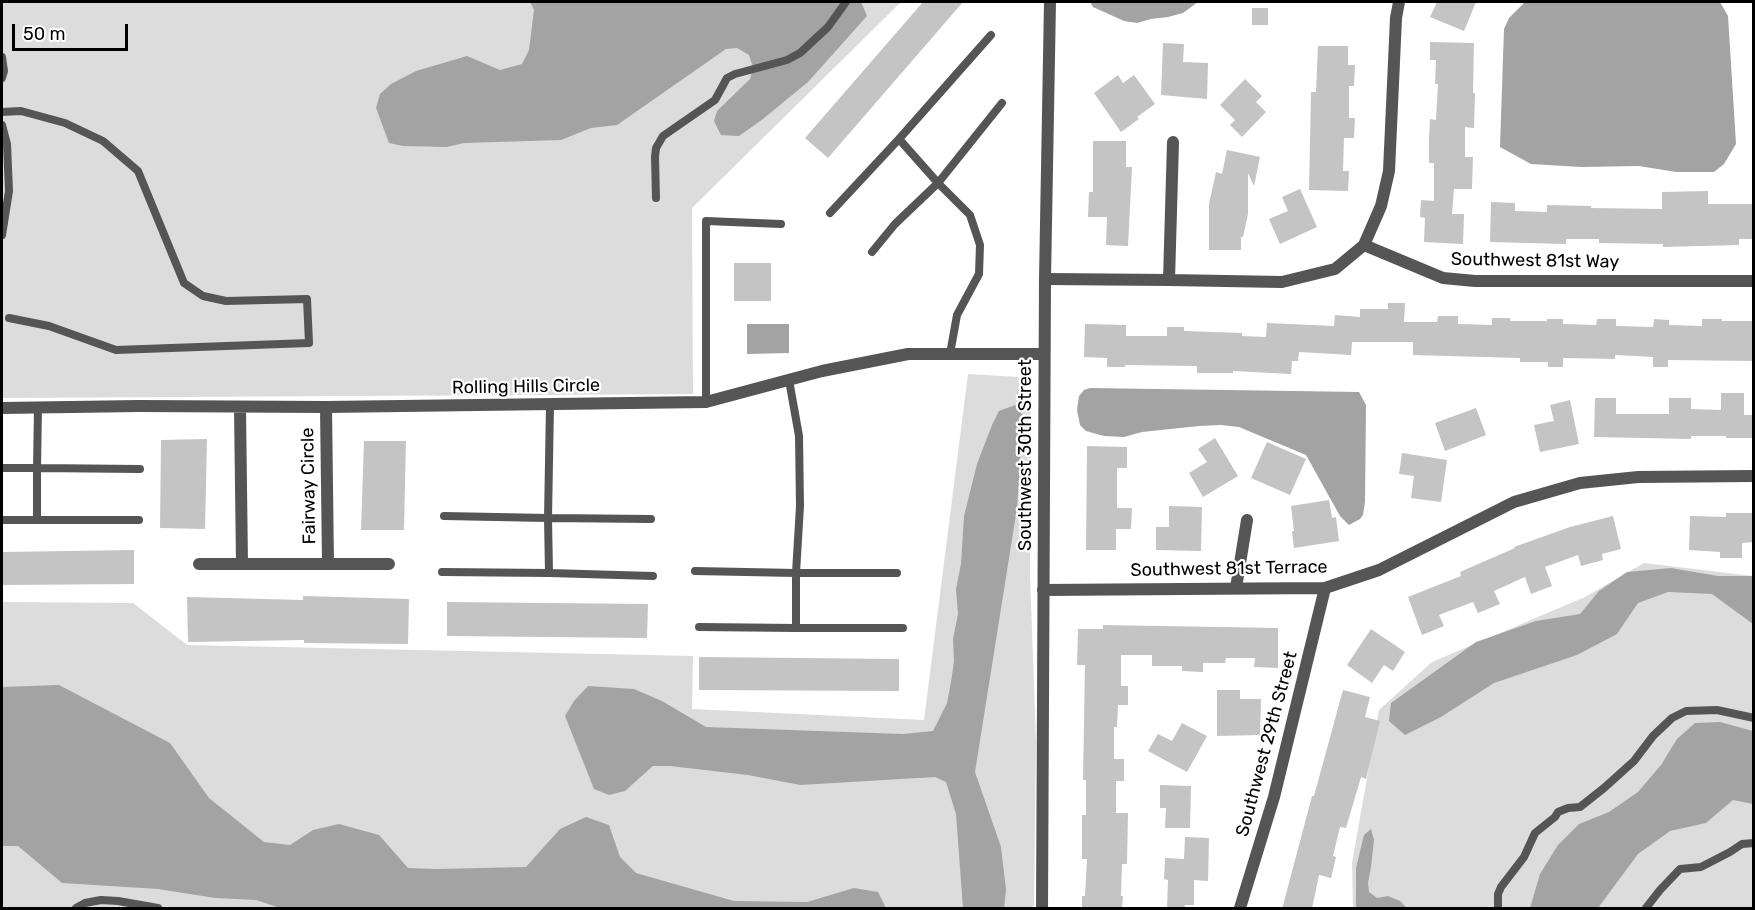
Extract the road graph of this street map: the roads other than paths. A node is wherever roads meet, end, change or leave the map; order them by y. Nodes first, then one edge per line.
1 (846, 2) edge
2 (1050, 2) edge
3 (1399, 2) edge
4 (991, 35) dead end
5 (2, 57) edge
6 (2, 78) edge
7 (1002, 103) dead end
8 (2, 112) edge
9 (2, 125) edge
10 (899, 139) junction
11 (1173, 142) dead end
12 (938, 183) junction
13 (656, 198) dead end
14 (830, 213) dead end
15 (781, 224) dead end
16 (2, 235) edge
17 (1364, 245) junction
18 (872, 252) dead end
19 (1045, 279) junction
20 (1169, 280) junction
21 (1754, 281) edge
22 (9, 318) dead end
23 (950, 354) junction
24 (1044, 354) junction
25 (789, 380) junction
26 (706, 402) junction
27 (550, 405) junction
28 (38, 407) junction
29 (326, 407) junction
30 (2, 408) edge
31 (240, 408) junction
32 (2, 468) edge
33 (37, 468) junction
34 (140, 469) dead end
35 (1754, 476) edge
36 (444, 516) dead end
37 (548, 518) junction
38 (651, 519) dead end
39 (1247, 519) dead end
40 (2, 520) edge
41 (37, 520) junction
42 (139, 520) dead end
43 (199, 564) dead end
44 (242, 564) junction
45 (328, 564) junction
46 (389, 564) dead end
47 (695, 571) dead end
48 (442, 572) dead end
49 (549, 573) junction
50 (796, 573) junction
51 (897, 573) dead end
52 (653, 576) dead end
53 (1236, 588) junction
54 (1325, 588) junction
55 (1043, 590) junction
56 (699, 627) dead end
57 (796, 628) junction
58 (903, 628) dead end
59 (1754, 718) edge
60 (1754, 843) edge
61 (76, 909) edge
62 (158, 909) edge
63 (1042, 909) edge
64 (1240, 909) edge
65 (1498, 909) edge
66 (1646, 909) edge

1 - 13 lane
2 - 19 street, Southwest 30th Street
3 - 17 street
4 - 10 lane
5 - 6 lane
7 - 12 lane
8 - 22 lane
9 - 16 lane
10 - 12 lane
10 - 14 lane
11 - 20 street
12 - 18 lane
12 - 23 lane
15 - 26 lane
17 - 20 street
17 - 21 street, Southwest 81st Way
19 - 20 street
19 - 24 street, Southwest 30th Street
23 - 24 street, Rolling Hills Circle
23 - 25 street, Rolling Hills Circle
24 - 55 street, Southwest 30th Street
25 - 26 street, Rolling Hills Circle
25 - 50 lane
26 - 27 street, Rolling Hills Circle
27 - 29 street, Rolling Hills Circle
27 - 37 lane
28 - 30 street, Rolling Hills Circle
28 - 31 street, Rolling Hills Circle
28 - 33 lane
29 - 31 street, Rolling Hills Circle
29 - 45 street, Fairway Circle
31 - 44 street
32 - 33 lane
33 - 34 lane
33 - 41 lane
35 - 54 street, Southwest 81st Terrace
36 - 37 lane
37 - 38 lane
37 - 49 lane
39 - 53 street
40 - 41 lane
41 - 42 lane
43 - 44 street, Fairway Circle
44 - 45 street, Fairway Circle
45 - 46 street, Fairway Circle
47 - 50 lane
48 - 49 lane
49 - 52 lane
50 - 51 lane
50 - 57 lane
53 - 54 street, Southwest 81st Terrace
53 - 55 street, Southwest 81st Terrace
54 - 64 street, Southwest 29th Street
55 - 63 street, Southwest 30th Street
56 - 57 lane
57 - 58 lane
59 - 65 lane
60 - 66 lane
61 - 62 lane

